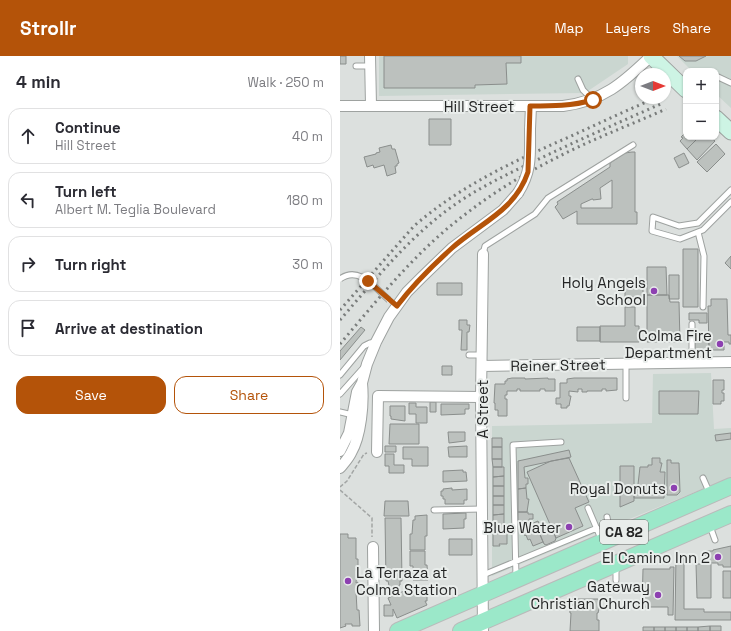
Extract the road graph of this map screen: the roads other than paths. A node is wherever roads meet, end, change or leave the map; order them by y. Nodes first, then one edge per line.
1 (651, 56) edge
2 (370, 61) edge
3 (356, 66) dead end
4 (719, 77) edge
5 (578, 79) dead end
6 (731, 83) edge
7 (683, 86) edge
8 (593, 100) junction
9 (370, 105) junction
10 (340, 106) edge
11 (530, 106) junction
12 (719, 121) edge
13 (731, 132) edge
14 (633, 145) dead end
15 (731, 190) edge
16 (731, 202) edge
17 (698, 232) junction
18 (483, 254) joint
19 (340, 279) edge
20 (393, 303) junction
21 (703, 307) dead end
22 (692, 324) dead end
23 (376, 342) junction
24 (469, 354) dead end
25 (482, 355) junction
26 (692, 362) junction
27 (731, 362) edge
28 (367, 364) junction
29 (626, 364) junction
30 (482, 366) junction
31 (340, 375) edge
32 (362, 383) junction
33 (340, 394) edge
34 (481, 397) junction
35 (626, 398) dead end
36 (340, 412) edge
37 (352, 415) junction
38 (561, 442) dead end
39 (340, 451) edge
40 (377, 452) road end
41 (340, 468) edge
42 (703, 478) dead end
43 (731, 486) edge
44 (710, 494) junction
45 (588, 508) dead end
46 (482, 509) junction
47 (434, 510) dead end
48 (731, 514) edge
49 (607, 518) dead end
50 (709, 523) junction
51 (603, 536) junction
52 (715, 540) dead end
53 (373, 546) road end
54 (515, 562) junction
55 (616, 564) junction
56 (483, 575) junction
57 (516, 579) junction
58 (616, 580) dead end
59 (483, 594) junction
60 (483, 626) edge
61 (374, 631) edge
62 (398, 631) edge
63 (461, 631) edge

1 - 7 main road
1 - 8 street, Hill Street
2 - 3 lane
2 - 9 street
4 - 6 lane
5 - 8 lane
8 - 11 street, Hill Street
9 - 10 street, Hill Street
9 - 11 street, Hill Street
11 - 20 street, bridge
12 - 13 main road
14 - 18 lane, A Street
15 - 17 lane
16 - 17 lane
17 - 21 lane
18 - 25 street, A Street
19 - 20 lane, bridge
20 - 23 street
22 - 26 lane
23 - 28 street
23 - 31 lane
24 - 25 lane
25 - 30 street, A Street
26 - 27 street, Reiner Street
26 - 29 street, Reiner Street
28 - 32 street
28 - 33 lane
29 - 30 street, Reiner Street
29 - 35 lane
30 - 34 street, A Street
32 - 37 street
32 - 41 street
34 - 40 street
34 - 46 street, A Street
36 - 37 lane
37 - 39 street
38 - 54 lane
42 - 44 lane
43 - 44 main road, CA 82
44 - 51 main road, CA 82
45 - 51 lane
46 - 47 lane
46 - 56 street, A Street
48 - 50 main road, CA 82
49 - 51 lane
50 - 52 lane
50 - 55 main road, CA 82
51 - 54 lane
51 - 57 main road, CA 82
53 - 61 street
54 - 56 lane
54 - 57 lane
55 - 58 lane
55 - 60 main road, CA 82
56 - 59 street, A Street
57 - 59 main road, CA 82
59 - 60 street, A Street
59 - 62 main road, CA 82
60 - 63 main road, CA 82

